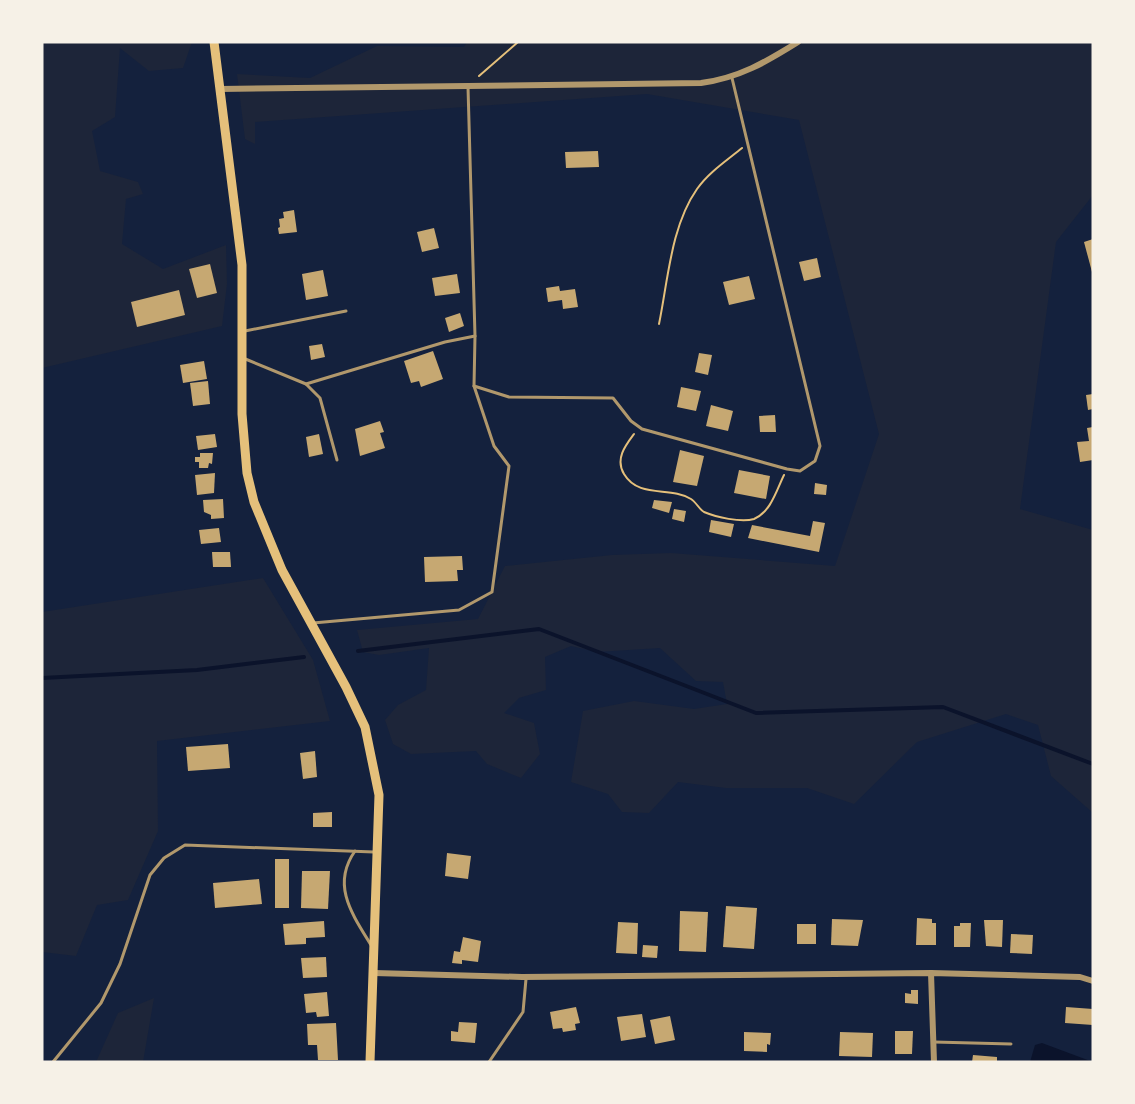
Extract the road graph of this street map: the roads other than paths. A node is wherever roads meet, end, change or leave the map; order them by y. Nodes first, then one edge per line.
1 (214, 42) edge
2 (798, 42) edge
3 (732, 78) junction
4 (468, 86) junction
5 (220, 89) junction
6 (346, 311) dead end
7 (243, 332) junction
8 (475, 336) junction
9 (243, 357) junction
10 (306, 384) junction
11 (474, 386) junction
12 (337, 460) dead end
13 (311, 623) junction
14 (355, 851) junction
15 (379, 852) junction
16 (374, 951) junction
17 (374, 973) junction
18 (932, 974) junction
19 (526, 977) junction
20 (1093, 981) edge
21 (934, 1042) junction
22 (1011, 1044) dead end
23 (53, 1062) edge
24 (370, 1062) edge
25 (489, 1062) edge
26 (934, 1062) edge

1 - 5 main road
2 - 3 street
3 - 4 street
3 - 11 lane
4 - 5 street
4 - 8 lane
5 - 7 main road
6 - 7 lane
7 - 9 main road
8 - 10 lane
8 - 11 lane
9 - 10 lane
9 - 13 main road
10 - 12 lane
11 - 13 lane
13 - 15 main road
14 - 15 lane
14 - 16 lane
14 - 23 lane
15 - 16 main road
16 - 17 main road
17 - 19 street
17 - 24 main road
18 - 19 street
18 - 20 street
18 - 21 street
19 - 25 lane
21 - 22 lane
21 - 26 street

